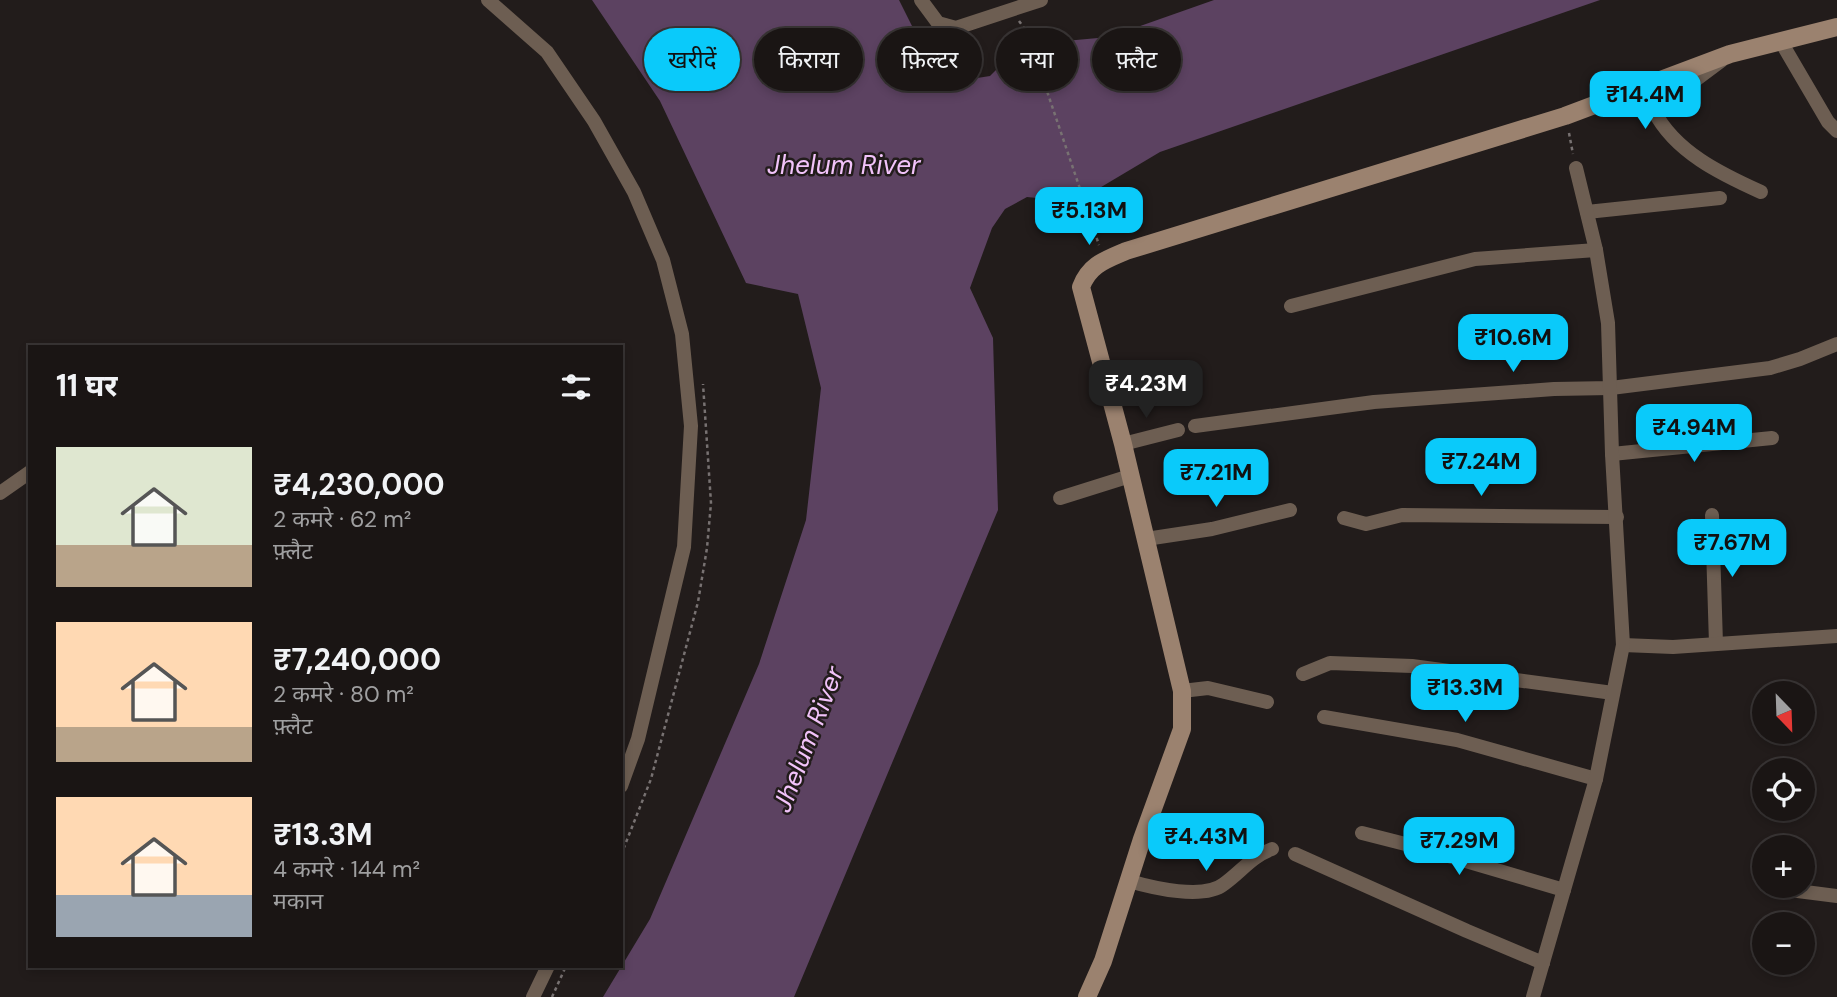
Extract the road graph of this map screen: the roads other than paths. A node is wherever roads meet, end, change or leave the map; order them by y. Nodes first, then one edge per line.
1 (488, 0) edge
2 (921, 0) edge
3 (1041, 0) edge
4 (1837, 27) edge
5 (1780, 40) junction
6 (1731, 54) junction
7 (1837, 131) edge
8 (1576, 168) road end
9 (1761, 192) dead end
10 (1720, 198) dead end
11 (1587, 212) junction
12 (1597, 250) junction
13 (1291, 306) dead end
14 (1837, 344) edge
15 (1611, 388) junction
16 (1195, 426) dead end
17 (1178, 430) dead end
18 (1772, 439) dead end
19 (1123, 444) junction
20 (1612, 454) junction
21 (28, 473) edge
22 (1130, 476) junction
23 (0, 493) edge
24 (1060, 498) dead end
25 (1290, 510) dead end
26 (1712, 515) dead end
27 (1617, 517) junction
28 (1344, 518) dead end
29 (1146, 539) junction
30 (1837, 636) edge
31 (1716, 644) junction
32 (1623, 645) junction
33 (1303, 674) dead end
34 (1182, 691) junction
35 (1613, 693) junction
36 (1267, 702) dead end
37 (1324, 717) dead end
38 (1596, 779) junction
39 (623, 780) edge
40 (1362, 833) dead end
41 (1272, 849) dead end
42 (1294, 854) dead end
43 (1129, 881) junction
44 (1564, 890) junction
45 (1815, 893) edge
46 (1837, 896) edge
47 (1544, 963) junction
48 (547, 968) edge
49 (533, 997) edge
50 (1087, 997) edge
51 (1533, 997) edge

1 - 39 street
2 - 3 street
4 - 5 main road
5 - 6 main road
5 - 7 street
6 - 9 street
6 - 19 main road
8 - 11 street
10 - 11 street
11 - 12 street
12 - 13 street
12 - 15 street
14 - 15 street
15 - 16 street
15 - 20 street
17 - 19 street
18 - 20 street
19 - 22 main road
20 - 27 street
21 - 23 street
22 - 24 street
22 - 29 main road
25 - 29 street
26 - 31 street
27 - 28 street
27 - 32 street
29 - 34 main road
30 - 31 street
31 - 32 street
32 - 35 street
33 - 35 street
34 - 36 street
34 - 43 main road
35 - 38 street
37 - 38 street
38 - 44 street
40 - 44 street
41 - 43 street
42 - 47 street
43 - 50 main road
44 - 47 street
45 - 46 street
47 - 51 street
48 - 49 street

